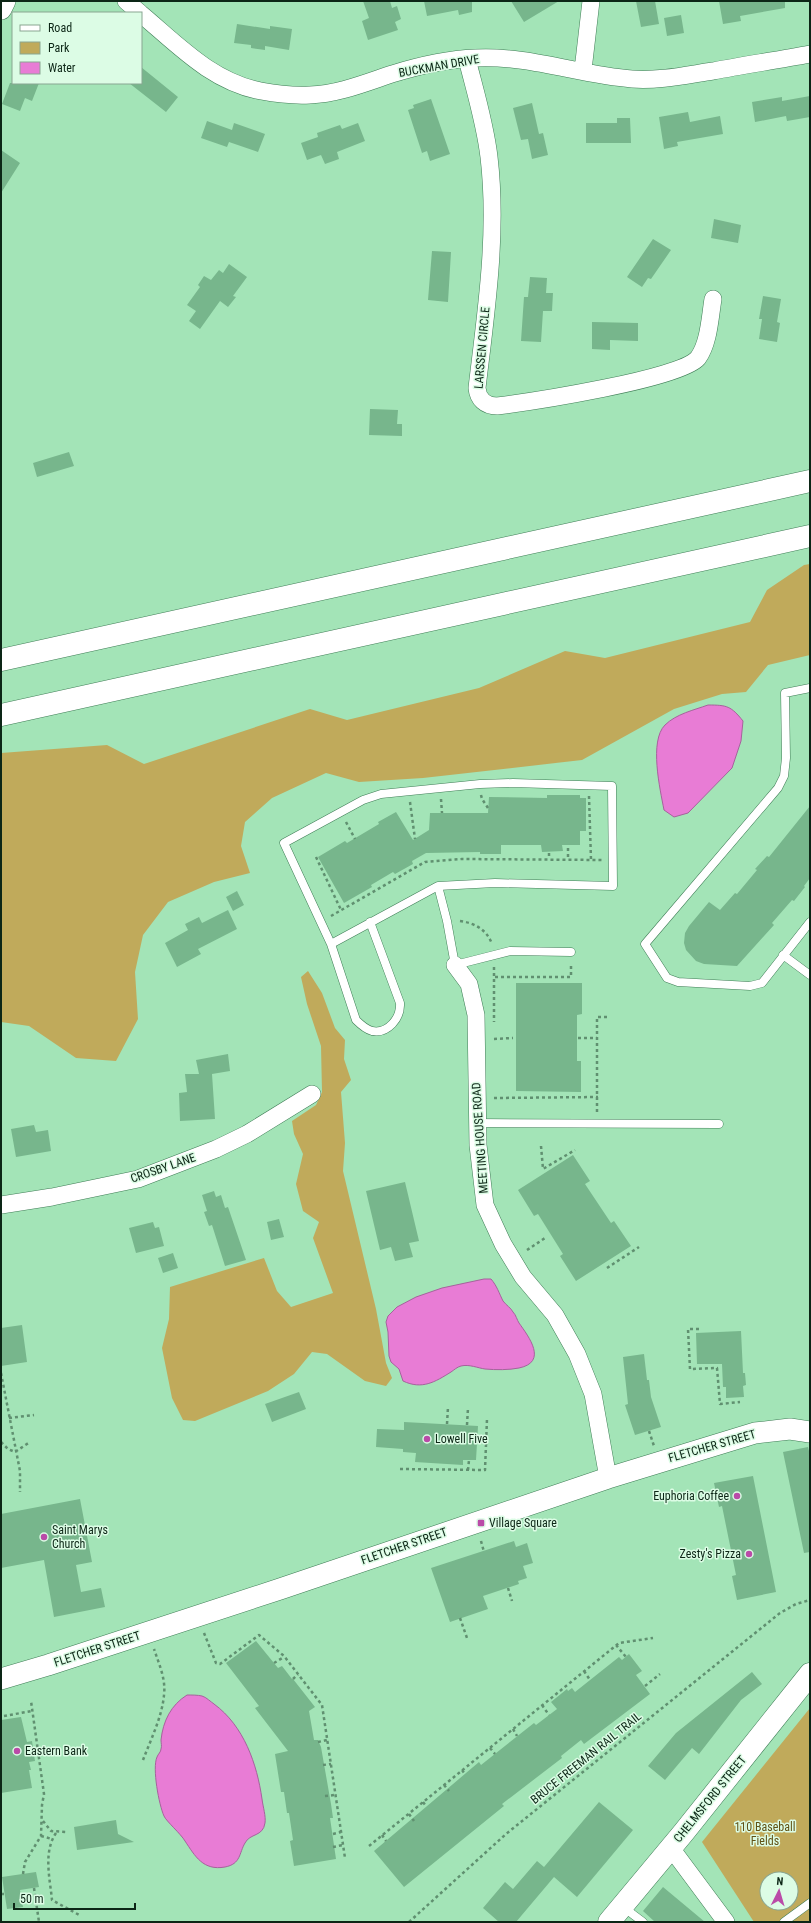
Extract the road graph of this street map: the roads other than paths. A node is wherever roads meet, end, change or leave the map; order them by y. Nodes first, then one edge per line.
1 (5, 1) edge
2 (126, 1) edge
3 (591, 1) edge
4 (1, 9) edge
5 (138, 12) edge
6 (142, 16) edge
7 (810, 54) edge
8 (467, 59) junction
9 (583, 70) junction
10 (713, 299) dead end
11 (810, 467) edge
12 (810, 481) edge
13 (810, 536) edge
14 (555, 537) junction
15 (1, 660) edge
16 (810, 688) edge
17 (1, 715) edge
18 (438, 886) junction
19 (370, 922) junction
20 (810, 922) edge
21 (331, 944) junction
22 (571, 952) dead end
23 (783, 955) junction
24 (455, 965) junction
25 (810, 975) edge
26 (312, 1094) dead end
27 (478, 1123) junction
28 (719, 1124) dead end
29 (1, 1205) edge
30 (810, 1432) edge
31 (608, 1478) junction
32 (810, 1674) edge
33 (1, 1679) edge
34 (671, 1848) junction
35 (810, 1903) edge
36 (615, 1914) edge
37 (643, 1922) edge
38 (726, 1922) edge
39 (784, 1922) edge

1 - 4 street
2 - 5 street, BUCKMAN DRIVE
3 - 9 street
6 - 8 street, BUCKMAN DRIVE
7 - 9 street, BUCKMAN DRIVE
8 - 9 street, BUCKMAN DRIVE
8 - 10 street, LARSSEN CIRCLE
11 - 14 main road
12 - 14 main road
13 - 17 main road
14 - 15 main road
16 - 23 lane
18 - 19 lane
18 - 21 lane
18 - 24 lane
19 - 21 lane
19 - 21 lane
20 - 23 lane
22 - 24 lane
23 - 25 lane
24 - 27 street, MEETING HOUSE ROAD
26 - 29 street, CROSBY LANE
27 - 28 lane
27 - 31 street, MEETING HOUSE ROAD
30 - 31 street, FLETCHER STREET
31 - 33 street, FLETCHER STREET
32 - 34 main road, CHELMSFORD STREET
34 - 36 main road, CHELMSFORD STREET
34 - 38 street
35 - 39 lane
36 - 37 lane

